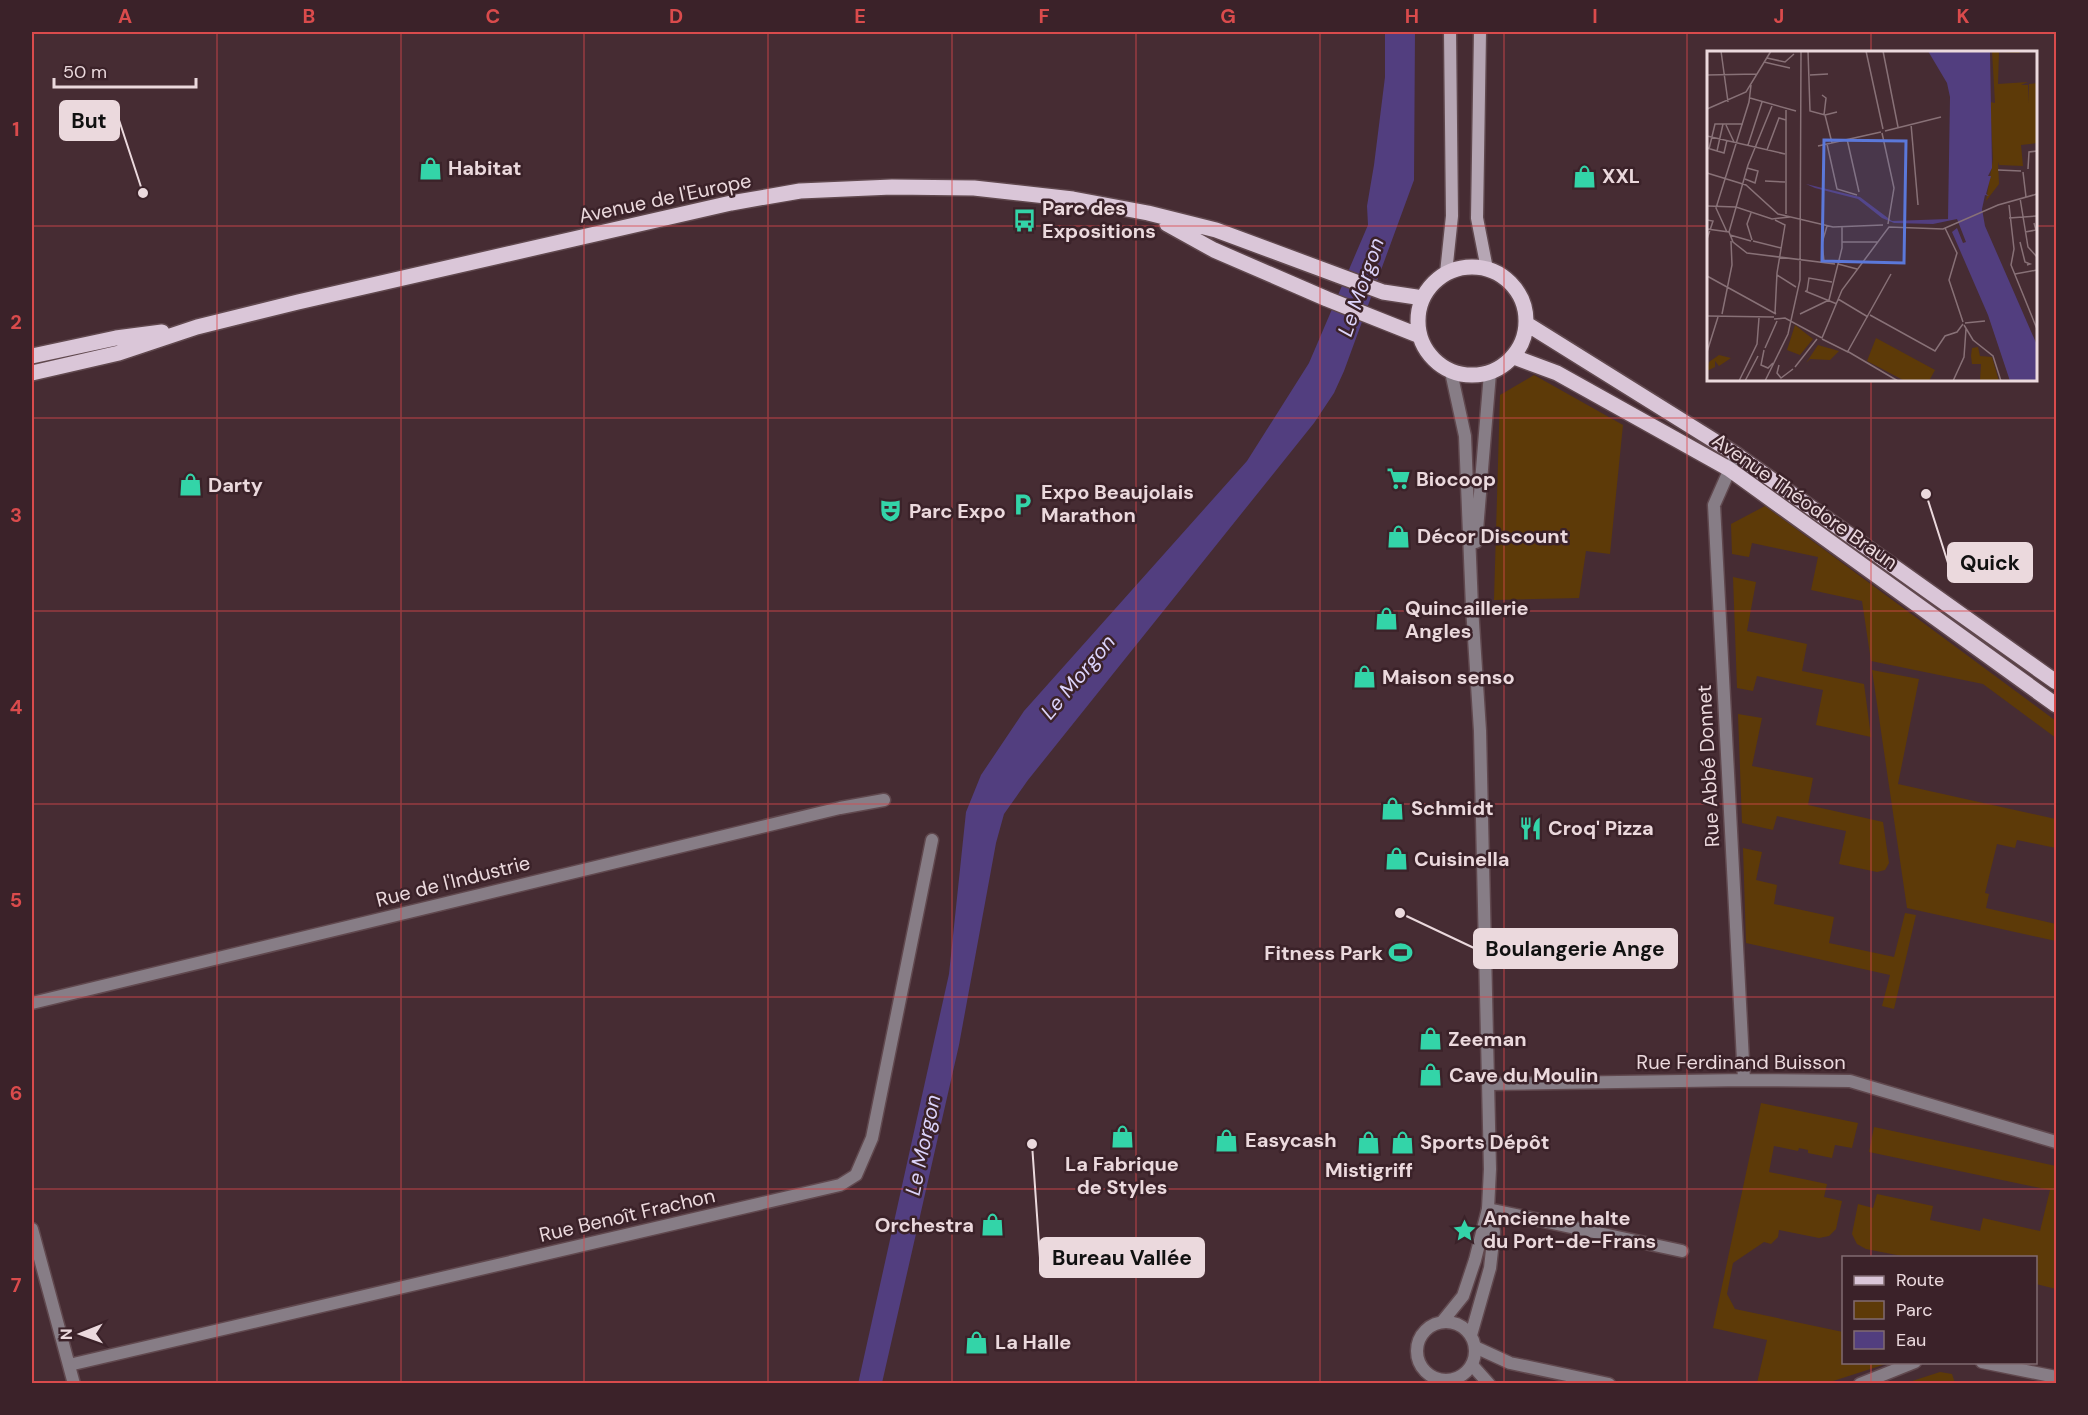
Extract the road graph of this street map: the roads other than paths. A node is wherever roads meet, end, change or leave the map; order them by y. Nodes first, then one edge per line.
1 (1450, 32) edge
2 (1480, 32) edge
3 (1148, 213) junction
4 (1487, 268) junction
5 (1446, 273) junction
6 (1423, 298) junction
7 (1527, 324) junction
8 (197, 327) junction
9 (1420, 336) junction
10 (32, 356) edge
11 (1514, 357) junction
12 (1451, 372) junction
13 (32, 373) edge
14 (1490, 373) junction
15 (1737, 455) junction
16 (1729, 469) junction
17 (1472, 607) junction
18 (2056, 682) edge
19 (2056, 705) edge
20 (884, 800) dead end
21 (932, 840) dead end
22 (32, 1003) edge
23 (1744, 1080) junction
24 (1489, 1084) junction
25 (2056, 1142) edge
26 (1488, 1209) junction
27 (32, 1229) edge
28 (1682, 1251) dead end
29 (37, 1273) edge
30 (1442, 1322) junction
31 (1473, 1341) junction
32 (1910, 1364) edge
33 (1992, 1364) edge
34 (69, 1365) junction
35 (1472, 1365) junction
36 (2056, 1377) edge
37 (1429, 1379) edge
38 (1460, 1380) edge
39 (74, 1383) edge
40 (1489, 1383) edge
41 (1609, 1383) edge
42 (1860, 1383) edge

1 - 5 main road
2 - 4 main road
3 - 6 main road, Avenue de l'Europe
3 - 8 main road, Avenue de l'Europe
3 - 9 main road, Avenue de l'Europe
4 - 5 main road
4 - 7 main road
5 - 6 main road
6 - 9 main road
7 - 11 main road
7 - 15 main road, Avenue Théodore Braun
8 - 10 main road, Avenue de l'Europe
8 - 13 main road, Avenue de l'Europe
9 - 12 main road
11 - 14 main road
11 - 16 main road, Avenue Théodore Braun
12 - 14 main road
12 - 17 street
14 - 17 street
15 - 16 street, Rue Abbé Donnet
15 - 18 main road, Avenue Théodore Braun
16 - 19 main road, Avenue Théodore Braun
16 - 23 street, Rue Abbé Donnet
17 - 24 street
20 - 22 street, Rue de l'Industrie
21 - 34 street, Rue Benoît Frachon
23 - 24 street, Rue Ferdinand Buisson
23 - 25 street, Rue Ferdinand Buisson
24 - 26 street
26 - 28 street
26 - 30 street
26 - 31 street
27 - 29 street
29 - 34 street
30 - 31 street
30 - 37 street
31 - 35 street
31 - 41 street
32 - 42 street
33 - 36 street
34 - 39 street
35 - 38 street
35 - 40 street
37 - 38 street

